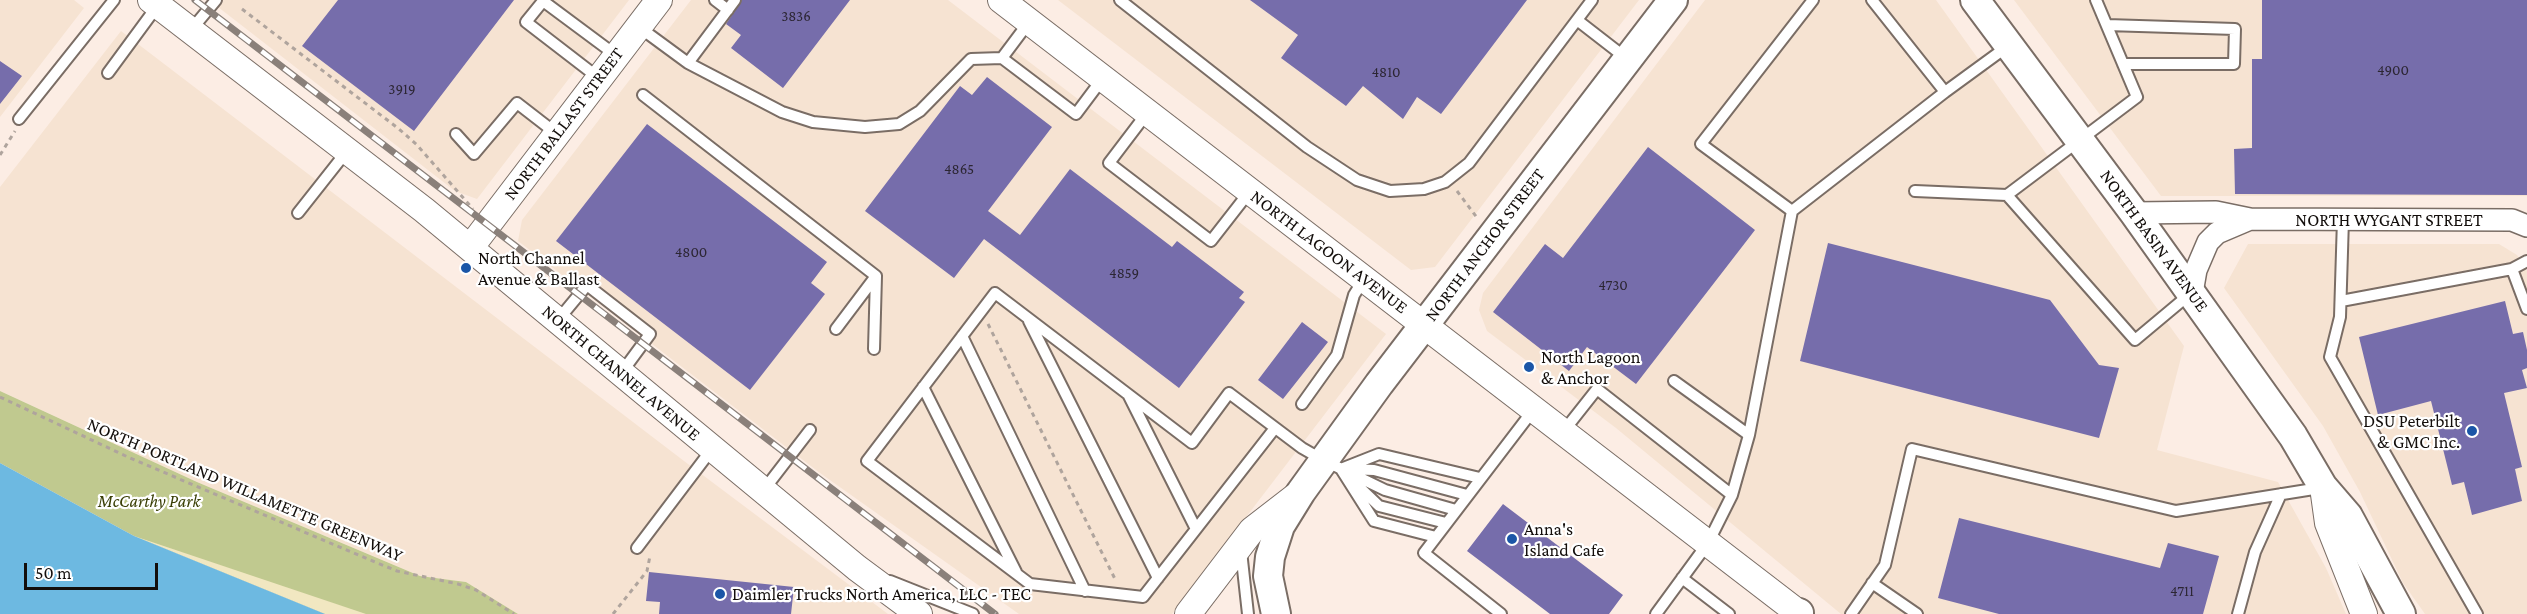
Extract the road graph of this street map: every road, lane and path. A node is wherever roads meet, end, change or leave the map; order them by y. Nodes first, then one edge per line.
1 (114, 0) edge
2 (216, 0) edge
3 (659, 0) edge
4 (715, 0) edge
5 (735, 0) edge
6 (1001, 0) edge
7 (1120, 0) edge
8 (1592, 0) edge
9 (1813, 0) edge
10 (1872, 0) edge
11 (2096, 0) edge
12 (155, 2) edge
13 (1984, 3) edge
14 (1666, 5) edge
15 (242, 9) dead end
16 (728, 10) junction
17 (1576, 20) junction
18 (1029, 22) junction
19 (2107, 25) junction
20 (639, 26) junction
21 (191, 30) junction
22 (2009, 46) junction
23 (616, 56) junction
24 (1002, 58) junction
25 (1628, 59) junction
26 (688, 63) junction
27 (2123, 64) junction
28 (108, 73) dead end
29 (1103, 78) junction
30 (600, 80) junction
31 (1945, 92) junction
32 (643, 95) dead end
33 (1148, 112) junction
34 (19, 120) dead end
35 (456, 134) dead end
36 (557, 134) junction
37 (2079, 139) junction
38 (347, 150) junction
39 (1448, 180) junction
40 (1250, 191) junction
41 (1915, 191) dead end
42 (2007, 195) junction
43 (473, 209) dead end
44 (1792, 211) junction
45 (298, 213) dead end
46 (2134, 213) junction
47 (1478, 219) dead end
48 (2250, 219) junction
49 (2343, 219) junction
50 (2527, 226) edge
51 (470, 248) junction
52 (2527, 261) edge
53 (2512, 269) junction
54 (876, 276) junction
55 (1364, 279) junction
56 (2192, 293) junction
57 (2341, 301) junction
58 (2527, 309) edge
59 (982, 310) junction
60 (1028, 318) junction
61 (558, 321) junction
62 (1424, 325) junction
63 (836, 329) dead end
64 (962, 336) junction
65 (874, 349) dead end
66 (621, 373) junction
67 (1674, 381) dead end
68 (923, 387) junction
69 (1127, 393) junction
70 (0, 397) edge
71 (1302, 404) dead end
72 (1534, 409) junction
73 (1275, 428) junction
74 (810, 430) dead end
75 (1563, 432) junction
76 (1749, 435) junction
77 (712, 449) junction
78 (1332, 465) junction
79 (1480, 478) junction
80 (2323, 487) junction
81 (763, 491) junction
82 (1301, 492) junction
83 (2281, 494) junction
84 (1467, 495) junction
85 (1732, 495) junction
86 (1456, 510) junction
87 (1446, 523) junction
88 (1196, 529) junction
89 (1436, 537) junction
90 (1708, 543) junction
91 (1240, 545) junction
92 (637, 548) dead end
93 (656, 548) dead end
94 (857, 568) junction
95 (1017, 574) junction
96 (1158, 578) junction
97 (1682, 578) junction
98 (1872, 583) junction
99 (1119, 585) dead end
100 (1085, 591) junction
101 (514, 614) edge
102 (613, 614) edge
103 (919, 614) edge
104 (973, 614) edge
105 (1188, 614) edge
106 (1248, 614) edge
107 (1276, 614) edge
108 (1501, 614) edge
109 (1656, 614) edge
110 (1729, 614) edge
111 (1799, 614) edge
112 (1851, 614) edge
113 (1917, 614) edge
114 (2238, 614) edge
115 (2364, 614) edge
116 (2401, 614) edge
117 (2477, 614) edge

1 - 34 lane
2 - 21 lane
3 - 20 street, NORTH BALLAST STREET
4 - 16 lane
5 - 16 lane
6 - 18 street, NORTH LAGOON AVENUE
7 - 39 lane
8 - 17 lane
9 - 44 lane
10 - 31 lane
11 - 19 lane
12 - 21 street, NORTH CHANNEL AVENUE
12 - 28 lane
13 - 22 main road, NORTH BASIN AVENUE
14 - 25 main road, NORTH ANCHOR STREET
15 - 43 path
16 - 26 lane
17 - 25 lane
17 - 39 lane
18 - 24 lane
18 - 29 street, NORTH LAGOON AVENUE
19 - 27 lane
19 - 27 lane
20 - 23 street, NORTH BALLAST STREET
20 - 26 lane
21 - 38 street, NORTH CHANNEL AVENUE
22 - 31 lane
22 - 37 main road, NORTH BASIN AVENUE
23 - 30 street, NORTH BALLAST STREET
23 - 30 lane
24 - 26 lane
24 - 29 lane
25 - 62 main road, NORTH ANCHOR STREET
27 - 37 lane
29 - 33 street, NORTH LAGOON AVENUE
30 - 36 street, NORTH BALLAST STREET
31 - 44 lane
32 - 54 lane
33 - 40 street, NORTH LAGOON AVENUE
33 - 40 lane
35 - 36 lane
36 - 51 street, NORTH BALLAST STREET
37 - 42 lane
37 - 46 main road, NORTH BASIN AVENUE
38 - 45 lane
38 - 51 street, NORTH CHANNEL AVENUE
39 - 47 path
40 - 55 street, NORTH LAGOON AVENUE
41 - 42 lane
42 - 56 lane
44 - 76 lane
46 - 48 street, NORTH WYGANT STREET
46 - 56 main road, NORTH BASIN AVENUE
48 - 49 street, NORTH WYGANT STREET
48 - 56 street, NORTH WYGANT STREET
49 - 50 street, NORTH WYGANT STREET
49 - 57 lane
51 - 61 street, NORTH CHANNEL AVENUE
52 - 53 lane
53 - 57 lane
53 - 58 lane
54 - 63 lane
54 - 65 lane
55 - 62 street, NORTH LAGOON AVENUE
55 - 71 lane
56 - 80 main road, NORTH BASIN AVENUE
57 - 117 lane
59 - 60 lane
59 - 64 lane
59 - 99 path
60 - 69 lane
60 - 96 lane
61 - 66 street, NORTH CHANNEL AVENUE
61 - 66 lane
62 - 72 street, NORTH LAGOON AVENUE
62 - 78 main road, NORTH ANCHOR STREET
64 - 68 lane
64 - 100 lane
66 - 77 street, NORTH CHANNEL AVENUE
67 - 76 lane
68 - 95 lane
68 - 95 lane
69 - 73 lane
69 - 88 lane
70 - 101 path, NORTH PORTLAND WILLAMETTE GREENWAY
72 - 75 street, NORTH LAGOON AVENUE
72 - 79 lane
73 - 78 lane
73 - 88 lane
74 - 81 lane
75 - 85 lane
75 - 90 street, NORTH LAGOON AVENUE
76 - 85 lane
77 - 81 street, NORTH CHANNEL AVENUE
77 - 92 lane
78 - 79 lane
78 - 82 main road, NORTH ANCHOR STREET
78 - 84 lane
78 - 86 lane
78 - 87 lane
78 - 89 lane
79 - 84 lane
80 - 83 lane
80 - 115 street, NORTH BASIN AVENUE
80 - 116 main road, NORTH BASIN AVENUE
81 - 94 street, NORTH CHANNEL AVENUE
82 - 91 street, NORTH ANCHOR STREET
82 - 107 main road, NORTH ANCHOR STREET
83 - 98 lane
83 - 114 lane
84 - 86 lane
85 - 90 lane
86 - 87 lane
87 - 89 lane
88 - 96 lane
89 - 108 lane
90 - 97 lane
90 - 111 street, NORTH LAGOON AVENUE
91 - 105 street, NORTH ANCHOR STREET
91 - 106 lane
93 - 102 path
94 - 103 street, NORTH CHANNEL AVENUE
94 - 104 lane
95 - 100 lane
96 - 100 lane
97 - 109 lane
97 - 110 lane
98 - 112 lane
98 - 113 lane

